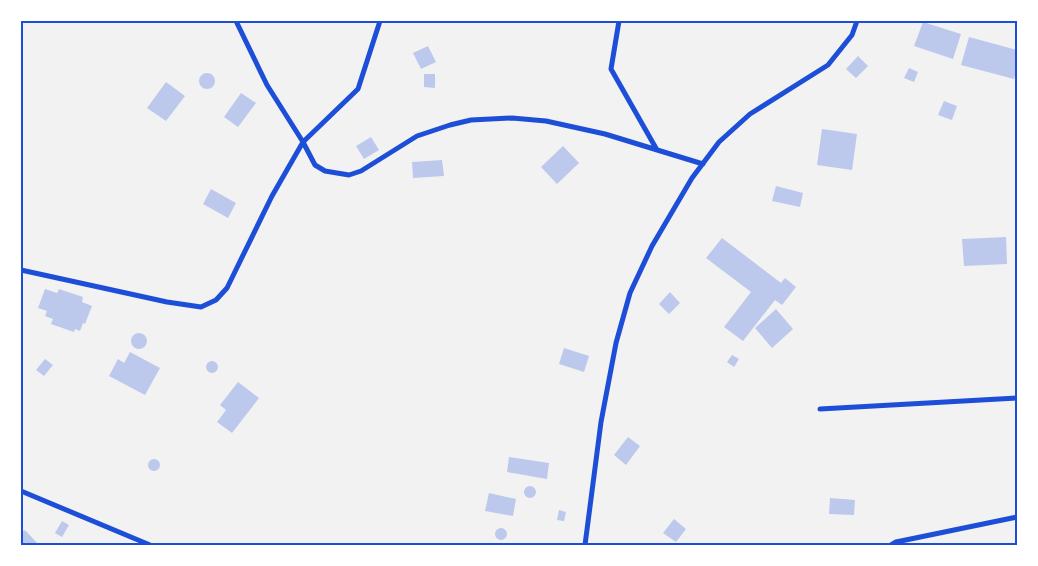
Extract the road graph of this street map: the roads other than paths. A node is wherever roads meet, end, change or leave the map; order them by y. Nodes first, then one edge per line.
1 (236, 21) edge
2 (380, 21) edge
3 (619, 21) edge
4 (857, 21) edge
5 (303, 142) junction
6 (657, 150) junction
7 (703, 164) junction
8 (21, 270) edge
9 (1017, 398) edge
10 (820, 409) dead end
11 (21, 491) edge
12 (1017, 517) edge
13 (150, 545) edge
14 (585, 545) edge
15 (890, 545) edge

1 - 5 street
2 - 5 street
3 - 6 street
4 - 7 street
5 - 6 street
5 - 8 street
6 - 7 street
7 - 14 street
9 - 10 street
11 - 13 street
12 - 15 street

